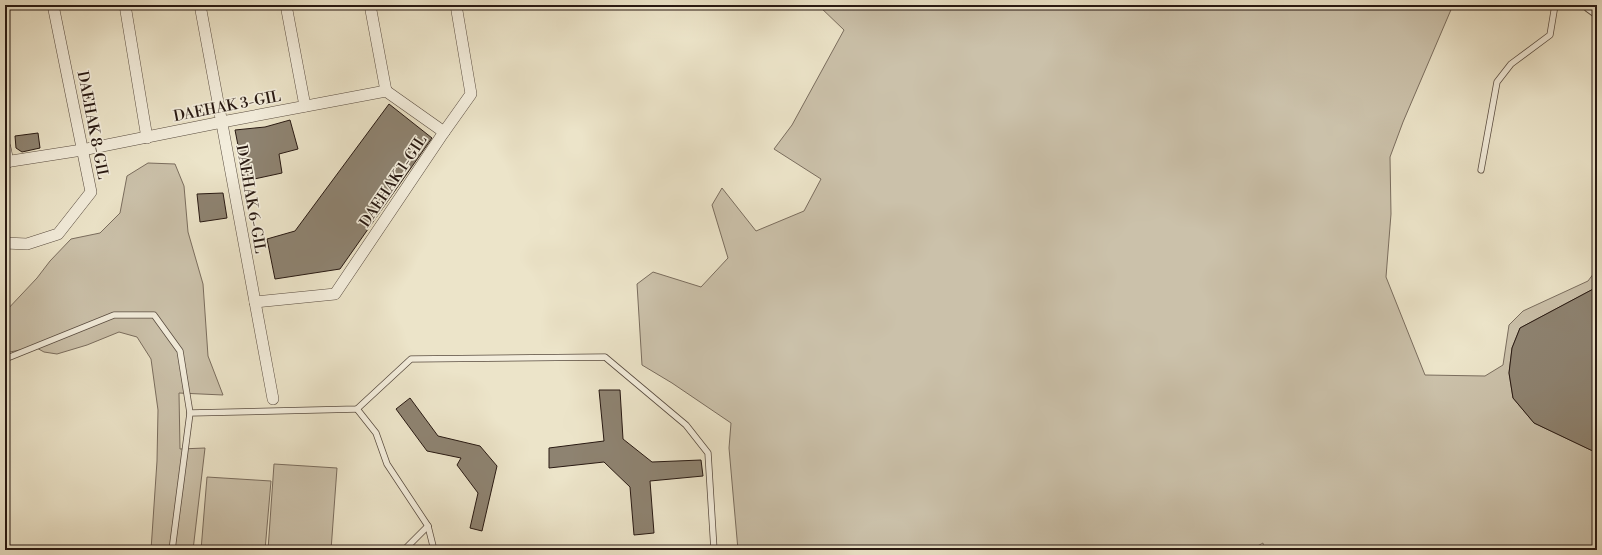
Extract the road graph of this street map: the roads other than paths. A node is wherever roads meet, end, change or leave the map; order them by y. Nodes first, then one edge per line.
1 (54, 5) edge
2 (126, 5) edge
3 (200, 5) edge
4 (286, 5) edge
5 (370, 5) edge
6 (456, 5) edge
7 (1555, 5) edge
8 (1590, 5) edge
9 (1597, 10) edge
10 (386, 91) junction
11 (305, 106) junction
12 (222, 122) junction
13 (444, 132) junction
14 (147, 138) junction
15 (5, 147) edge
16 (82, 150) junction
17 (7, 162) edge
18 (1481, 170) dead end
19 (5, 243) edge
20 (255, 302) junction
21 (5, 359) edge
22 (273, 399) dead end
23 (357, 409) junction
24 (190, 413) junction
25 (428, 526) junction
26 (172, 550) edge
27 (404, 550) edge
28 (434, 550) edge
29 (714, 550) edge

1 - 16 street, DAEHAK 8-GIL
2 - 14 street
3 - 12 street, DAEHAK 6-GIL
4 - 11 street
5 - 10 street
6 - 13 street, DAEHAK 1-GIL
7 - 18 lane
8 - 9 street
10 - 11 street, DAEHAK 3-GIL
10 - 13 street
11 - 12 street, DAEHAK 3-GIL
12 - 14 street, DAEHAK 3-GIL
12 - 20 street, DAEHAK 6-GIL
13 - 20 street, DAEHAK 1-GIL
14 - 16 street, DAEHAK 3-GIL
15 - 17 street
16 - 17 street, DAEHAK 3-GIL
16 - 19 street, DAEHAK 8-GIL
20 - 22 street, DAEHAK 6-GIL
21 - 24 lane
23 - 24 lane
23 - 25 lane
23 - 29 lane
24 - 26 lane
25 - 27 lane
25 - 28 lane

